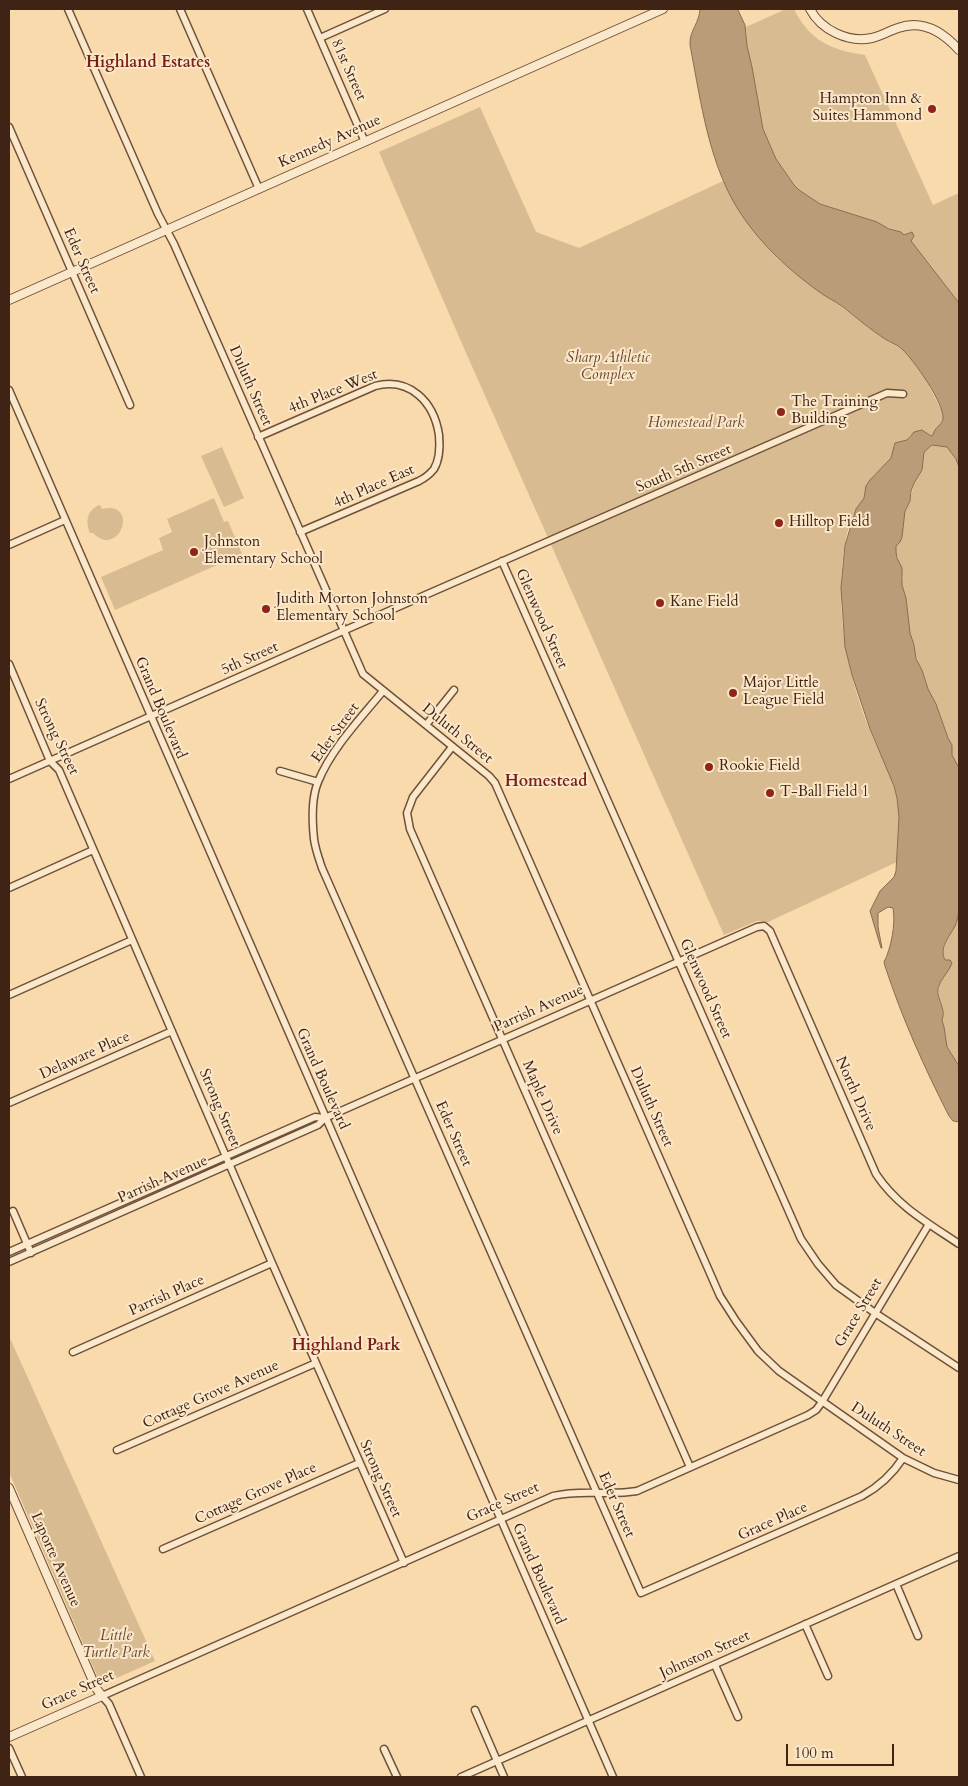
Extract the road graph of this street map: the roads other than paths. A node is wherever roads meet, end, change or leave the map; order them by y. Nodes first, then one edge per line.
1 (68, 9) edge
2 (180, 9) edge
3 (307, 9) edge
4 (385, 9) edge
5 (663, 9) edge
6 (810, 9) edge
7 (320, 38) junction
8 (959, 50) edge
9 (9, 127) edge
10 (365, 142) junction
11 (258, 189) junction
12 (166, 230) junction
13 (71, 272) junction
14 (9, 300) edge
15 (9, 390) edge
16 (903, 394) dead end
17 (130, 405) dead end
18 (434, 418) joint
19 (258, 437) junction
20 (65, 520) junction
21 (300, 532) junction
22 (9, 545) edge
23 (502, 561) junction
24 (343, 631) junction
25 (9, 664) edge
26 (454, 690) dead end
27 (383, 691) junction
28 (152, 716) junction
29 (426, 725) junction
30 (452, 747) junction
31 (50, 761) junction
32 (280, 771) dead end
33 (9, 779) edge
34 (318, 782) junction
35 (93, 850) junction
36 (9, 888) edge
37 (764, 926) joint
38 (132, 940) junction
39 (679, 961) junction
40 (9, 995) edge
41 (591, 1000) junction
42 (172, 1031) junction
43 (503, 1039) junction
44 (415, 1078) junction
45 (9, 1103) edge
46 (325, 1118) junction
47 (226, 1156) junction
48 (229, 1165) junction
49 (13, 1211) dead end
50 (929, 1224) junction
51 (27, 1244) junction
52 (959, 1244) edge
53 (9, 1252) edge
54 (31, 1253) junction
55 (9, 1262) edge
56 (272, 1263) junction
57 (875, 1313) junction
58 (73, 1352) dead end
59 (316, 1363) junction
60 (959, 1368) edge
61 (822, 1402) junction
62 (117, 1450) dead end
63 (904, 1458) junction
64 (359, 1462) junction
65 (690, 1467) junction
66 (959, 1480) edge
67 (597, 1492) junction
68 (10, 1494) edge
69 (500, 1519) junction
70 (162, 1549) dead end
71 (959, 1556) edge
72 (404, 1562) junction
73 (896, 1584) junction
74 (641, 1593) joint
75 (806, 1624) junction
76 (918, 1636) dead end
77 (716, 1665) junction
78 (828, 1676) dead end
79 (102, 1696) junction
80 (475, 1710) dead end
81 (738, 1717) dead end
82 (589, 1721) junction
83 (9, 1737) edge
84 (9, 1748) edge
85 (384, 1749) dead end
86 (497, 1761) junction
87 (22, 1777) edge
88 (141, 1777) edge
89 (397, 1777) edge
90 (461, 1777) edge
91 (504, 1777) edge
92 (613, 1777) edge

1 - 12 street, Duluth Street
2 - 11 street
3 - 7 street, 81st Street
4 - 7 street
5 - 10 street, Kennedy Avenue
6 - 8 street
7 - 10 street, 81st Street
9 - 13 street, Eder Street
10 - 11 street, Kennedy Avenue
11 - 12 street, Kennedy Avenue
12 - 13 street, Kennedy Avenue
12 - 19 street, Duluth Street
13 - 14 street, Kennedy Avenue
13 - 17 street, Eder Street
15 - 20 street, Grand Boulevard
16 - 23 street, South 5th Street
18 - 19 street, 4th Place West
18 - 21 street, 4th Place East
19 - 21 street, Duluth Street
20 - 22 street
20 - 28 street, Grand Boulevard
21 - 24 street, Duluth Street
23 - 24 street, 5th Street
23 - 39 street, Glenwood Street
24 - 27 street, Duluth Street
24 - 28 street, 5th Street
25 - 31 street, Strong Street
26 - 29 street
27 - 29 street, Duluth Street
27 - 34 street, Eder Street
28 - 31 street, 5th Street
28 - 46 street, Grand Boulevard
29 - 30 street, Duluth Street
30 - 41 street, Duluth Street
30 - 43 street, Maple Drive
31 - 33 street, 5th Street
31 - 35 street, Strong Street
32 - 34 street
34 - 44 street, Eder Street
35 - 36 street
35 - 38 street, Strong Street
37 - 39 street, Parrish Avenue
37 - 50 street, North Drive
38 - 40 street
38 - 42 street, Strong Street
39 - 41 street, Parrish Avenue
39 - 57 street, Glenwood Street
41 - 43 street, Parrish Avenue
41 - 61 street, Duluth Street
42 - 45 street, Delaware Place
42 - 47 street, Strong Street
43 - 44 street, Parrish Avenue
43 - 65 street, Maple Drive
44 - 46 street, Parrish Avenue
44 - 67 street, Eder Street
46 - 47 street, Parrish Avenue
46 - 48 street, Parrish Avenue
46 - 69 street, Grand Boulevard
47 - 48 street, Strong Street
47 - 51 street, Parrish Avenue
48 - 54 street, Parrish Avenue
48 - 56 street, Strong Street
49 - 51 street
50 - 52 street, North Drive
50 - 57 street, Grace Street
51 - 53 street, Parrish Avenue
51 - 54 street
54 - 55 street, Parrish Avenue
56 - 58 street, Parrish Place
56 - 59 street, Strong Street
57 - 60 street, Glenwood Street
57 - 61 street, Grace Street
59 - 62 street, Cottage Grove Avenue
59 - 64 street, Strong Street
61 - 63 street, Duluth Street
61 - 65 street, Grace Street
63 - 66 street, Duluth Street
63 - 74 street, Grace Place
64 - 70 street, Cottage Grove Place
64 - 72 street, Strong Street
65 - 67 street, Grace Street
67 - 69 street, Grace Street
67 - 74 street, Eder Street
68 - 79 street, Laporte Avenue
69 - 72 street, Grace Street
69 - 82 street, Grand Boulevard
71 - 73 street, Johnston Street
72 - 79 street, Grace Street
73 - 75 street, Johnston Street
73 - 76 street
75 - 77 street, Johnston Street
75 - 78 street
77 - 81 street
77 - 82 street, Johnston Street
79 - 83 street, Grace Street
79 - 88 street, Laporte Avenue
80 - 86 street
82 - 86 street, Johnston Street
82 - 92 street, Grand Boulevard
84 - 87 street
85 - 89 street
86 - 90 street, Johnston Street
86 - 91 street

